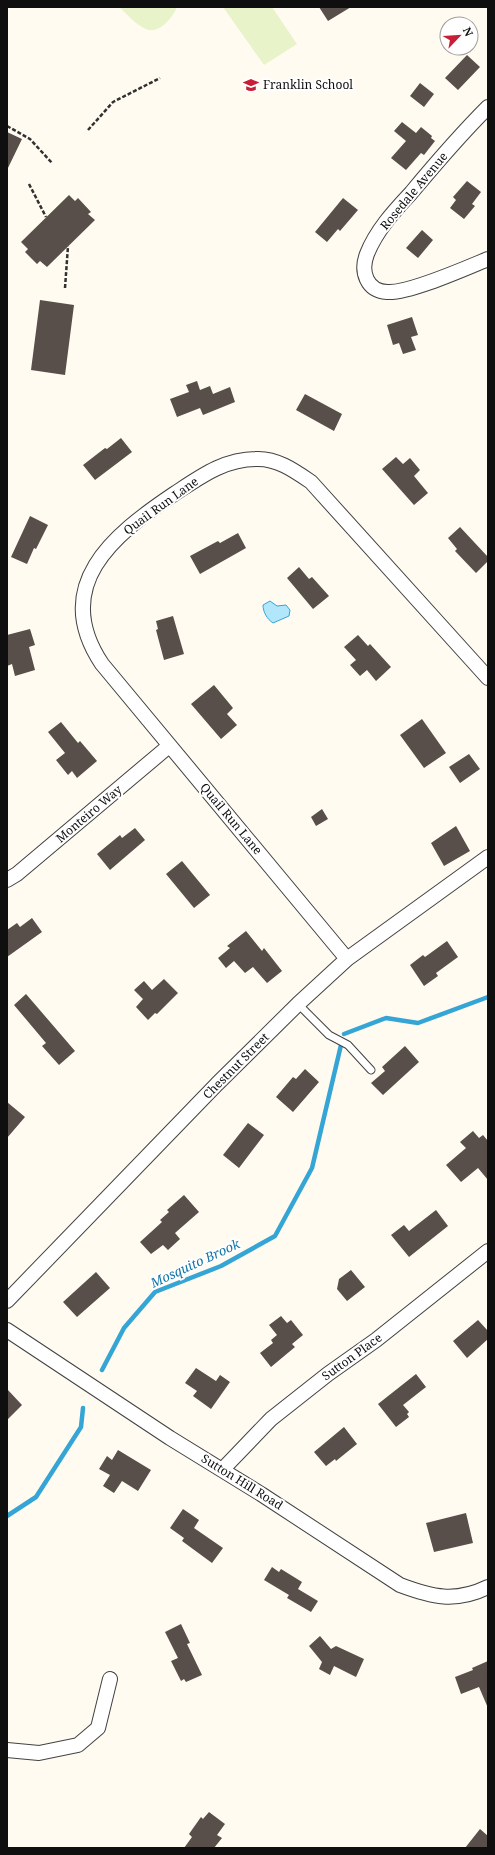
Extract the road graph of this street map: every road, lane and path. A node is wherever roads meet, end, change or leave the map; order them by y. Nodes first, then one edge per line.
1 (160, 78) dead end
2 (488, 107) edge
3 (7, 126) edge
4 (88, 130) dead end
5 (52, 163) dead end
6 (29, 184) dead end
7 (46, 217) dead end
8 (68, 246) dead end
9 (488, 260) edge
10 (65, 288) dead end
11 (488, 678) edge
12 (169, 746) junction
13 (488, 857) edge
14 (7, 880) edge
15 (347, 959) junction
16 (298, 1004) junction
17 (370, 1070) dead end
18 (488, 1251) edge
19 (7, 1301) edge
20 (7, 1330) edge
21 (222, 1470) junction
22 (488, 1587) edge
23 (110, 1679) dead end
24 (7, 1750) edge

1 - 4 path
2 - 9 street, Rosedale Avenue
3 - 5 path
6 - 7 path
8 - 10 path
11 - 12 street, Quail Run Lane
12 - 14 street, Monteiro Way
12 - 15 street, Quail Run Lane
13 - 15 street, Chestnut Street
15 - 16 street, Chestnut Street
16 - 17 lane
16 - 19 street, Chestnut Street
18 - 21 street, Sutton Place
20 - 21 street, Sutton Hill Road
21 - 22 street, Sutton Hill Road
23 - 24 street

